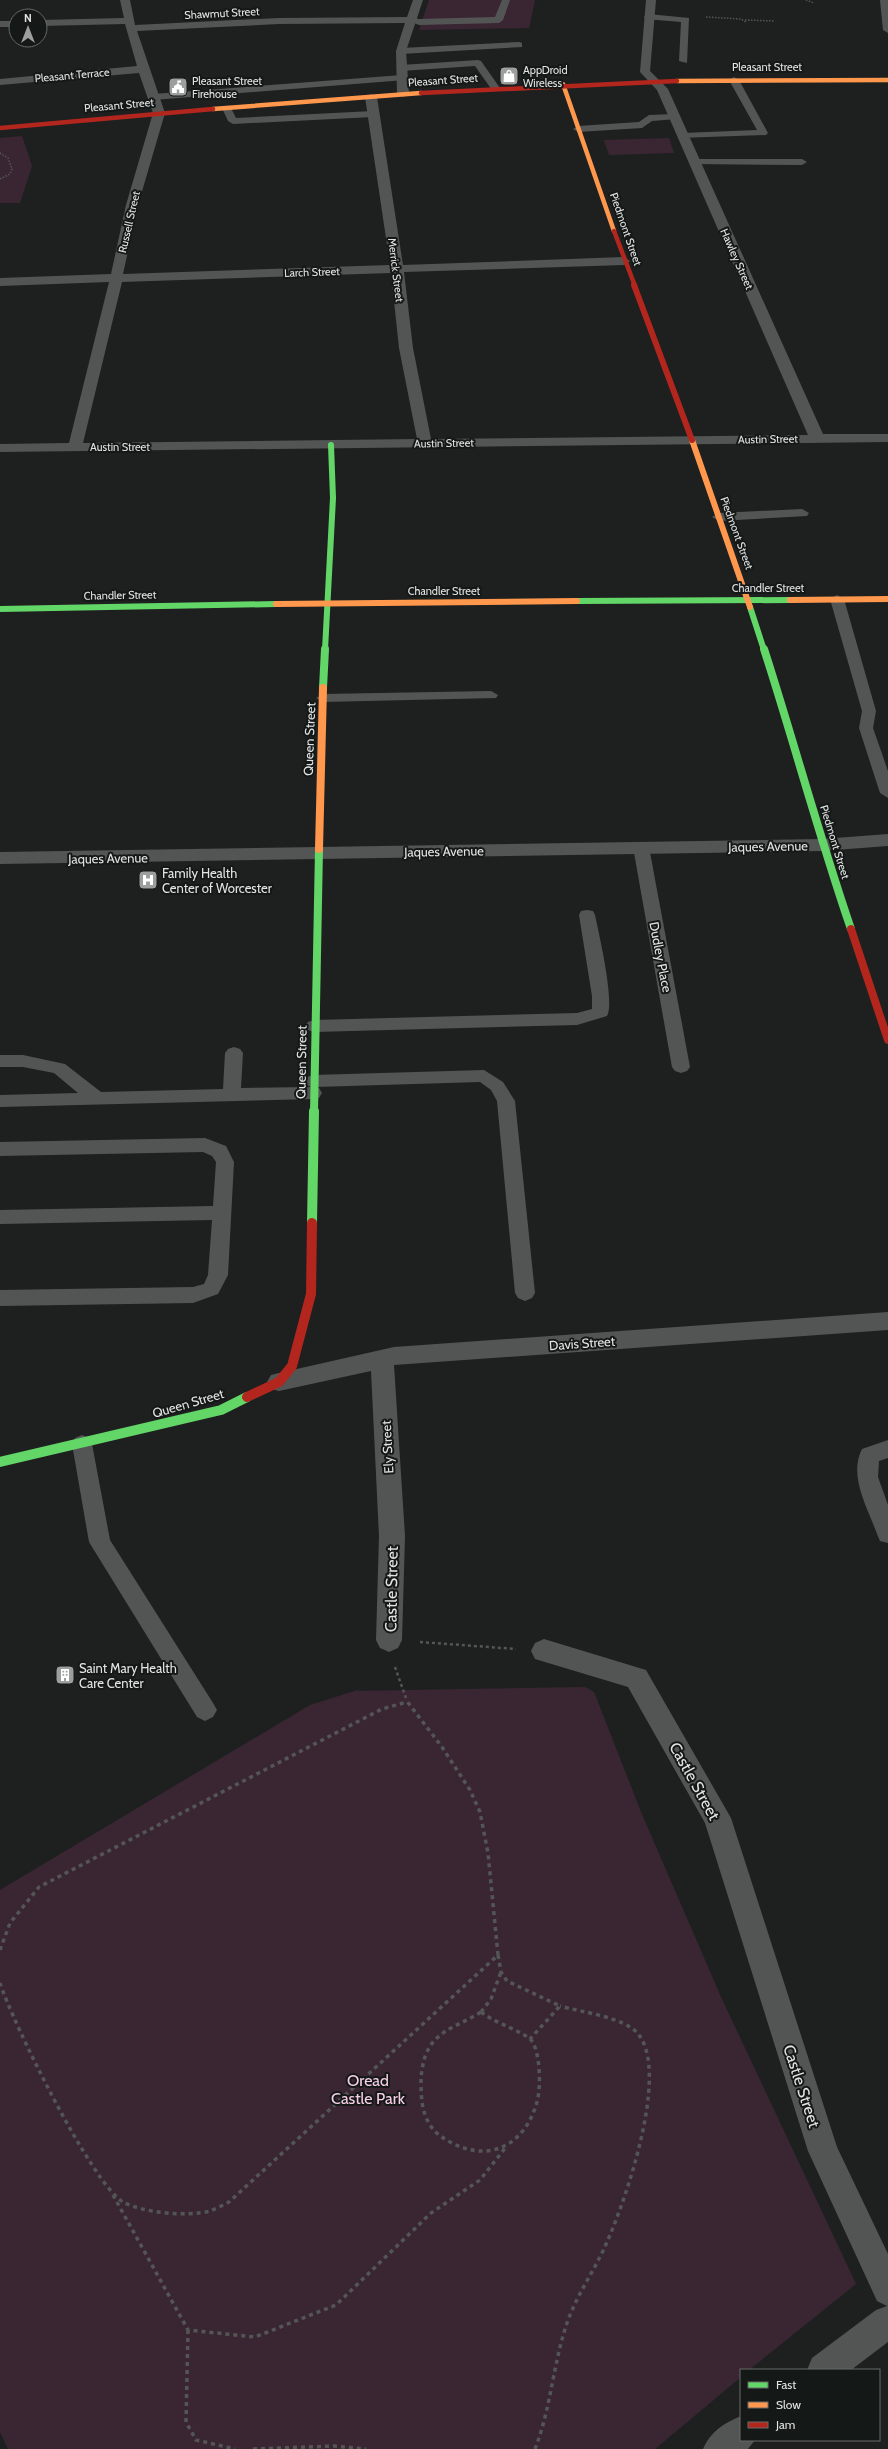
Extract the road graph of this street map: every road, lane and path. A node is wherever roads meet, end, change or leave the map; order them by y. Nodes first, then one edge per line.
1 (125, 0) edge
2 (418, 0) edge
3 (506, 0) edge
4 (651, 0) edge
5 (806, 0) edge
6 (886, 2) edge
7 (814, 3) dead end
8 (648, 17) junction
9 (410, 20) junction
10 (745, 20) dead end
11 (775, 21) dead end
12 (48, 23) edge
13 (130, 25) junction
14 (888, 30) edge
15 (519, 44) dead end
16 (401, 51) junction
17 (684, 62) dead end
18 (143, 69) junction
19 (401, 73) junction
20 (734, 80) junction
21 (888, 80) edge
22 (654, 81) junction
23 (0, 82) edge
24 (563, 84) junction
25 (495, 88) junction
26 (403, 94) junction
27 (371, 96) junction
28 (153, 97) junction
29 (227, 108) junction
30 (159, 113) junction
31 (373, 114) junction
32 (674, 117) junction
33 (0, 128) edge
34 (578, 129) junction
35 (683, 136) junction
36 (0, 153) edge
37 (695, 162) junction
38 (802, 162) dead end
39 (0, 179) edge
40 (624, 261) junction
41 (396, 268) junction
42 (116, 279) junction
43 (0, 282) edge
44 (817, 438) junction
45 (888, 438) edge
46 (692, 441) junction
47 (425, 443) junction
48 (331, 446) junction
49 (75, 447) junction
50 (0, 448) edge
51 (802, 513) dead end
52 (719, 517) junction
53 (888, 599) edge
54 (837, 600) junction
55 (748, 601) junction
56 (330, 603) junction
57 (0, 610) edge
58 (491, 695) dead end
59 (324, 698) junction
60 (888, 793) edge
61 (888, 840) edge
62 (822, 845) junction
63 (641, 847) junction
64 (319, 853) junction
65 (0, 858) edge
66 (587, 915) dead end
67 (314, 1026) junction
68 (888, 1040) edge
69 (234, 1053) dead end
70 (0, 1061) edge
71 (681, 1067) dead end
72 (313, 1087) junction
73 (232, 1096) junction
74 (98, 1099) junction
75 (0, 1101) edge
76 (0, 1149) edge
77 (222, 1213) junction
78 (0, 1217) edge
79 (525, 1292) dead end
80 (0, 1298) edge
81 (888, 1321) edge
82 (382, 1358) junction
83 (279, 1382) junction
84 (82, 1444) junction
85 (888, 1449) edge
86 (0, 1462) edge
87 (888, 1534) edge
88 (392, 1536) joint
89 (389, 1640) junction
90 (544, 1651) joint
91 (407, 1702) junction
92 (204, 1710) dead end
93 (0, 1950) edge
94 (498, 1955) junction
95 (501, 1972) junction
96 (0, 1983) edge
97 (560, 2006) junction
98 (481, 2012) junction
99 (530, 2039) junction
100 (506, 2147) junction
101 (113, 2195) junction
102 (888, 2290) edge
103 (888, 2322) edge
104 (188, 2330) junction
105 (825, 2369) edge
106 (740, 2434) edge
107 (235, 2449) edge
108 (253, 2449) edge
109 (366, 2449) edge
110 (535, 2449) edge
111 (720, 2449) edge

1 - 13 street
2 - 9 street
3 - 9 lane
4 - 8 street, Hawley Street
5 - 7 path
6 - 14 street
8 - 17 lane
8 - 22 street, Hawley Street
9 - 13 street, Shawmut Street
9 - 16 street
10 - 11 path
12 - 13 street, Shawmut Street
13 - 18 street
15 - 16 lane
16 - 19 street
18 - 23 street, Pleasant Terrace
18 - 28 street
19 - 25 lane
19 - 26 street
19 - 28 lane
20 - 21 street, Pleasant Street
20 - 22 street, Pleasant Street
20 - 35 lane
22 - 24 street, Pleasant Street
22 - 32 street, Hawley Street
24 - 25 street, Pleasant Street
24 - 34 street, Piedmont Street
25 - 26 street, Pleasant Street
26 - 27 street, Pleasant Street
27 - 29 street, Pleasant Street
27 - 31 street, Merrick Street
28 - 30 street
29 - 30 street, Pleasant Street
29 - 31 lane
30 - 33 street, Pleasant Street
30 - 42 street, Russell Street
31 - 41 street, Merrick Street
32 - 34 lane
32 - 35 street, Hawley Street
34 - 40 street, Piedmont Street
35 - 37 street, Hawley Street
36 - 39 path
37 - 38 lane
37 - 44 street, Hawley Street
40 - 41 street, Larch Street
40 - 46 street, Piedmont Street
41 - 42 street, Larch Street
41 - 47 street, Merrick Street
42 - 43 street, Larch Street
42 - 49 street, Russell Street
44 - 45 street, Austin Street
44 - 46 street, Austin Street
46 - 47 street, Austin Street
46 - 52 street, Piedmont Street
47 - 48 street, Austin Street
48 - 49 street, Austin Street
48 - 56 street, Queen Street
49 - 50 street, Austin Street
51 - 52 lane
52 - 55 street, Piedmont Street
53 - 54 street, Chandler Street
54 - 55 street, Chandler Street
54 - 60 lane
55 - 56 street, Chandler Street
55 - 62 street, Piedmont Street
56 - 57 street, Chandler Street
56 - 59 street, Queen Street
58 - 59 lane
59 - 64 street, Queen Street
61 - 62 street, Jaques Avenue
62 - 63 street, Jaques Avenue
62 - 68 street, Piedmont Street
63 - 64 street, Jaques Avenue
63 - 71 lane, Dudley Place
64 - 65 street, Jaques Avenue
64 - 67 street, Queen Street
66 - 67 lane
67 - 72 street, Queen Street
69 - 73 lane
70 - 74 lane
72 - 73 lane
72 - 79 lane
72 - 83 street, Queen Street
73 - 74 lane
74 - 75 lane
76 - 77 lane
77 - 78 lane
77 - 80 lane
81 - 82 street, Davis Street
82 - 83 street, Davis Street
82 - 88 street, Ely Street
83 - 84 street, Queen Street
84 - 86 street, Queen Street
84 - 92 lane
85 - 87 lane
88 - 89 street, Castle Street
89 - 90 path, Castle Street
89 - 91 path
90 - 102 street, Castle Street
91 - 93 path
91 - 94 path
94 - 95 path
94 - 101 path
95 - 97 path
95 - 98 path
96 - 101 path
97 - 99 path
97 - 110 path
98 - 99 path
98 - 100 path
99 - 100 path
100 - 104 path
101 - 104 path
103 - 105 street
104 - 107 path
106 - 111 street
108 - 109 path

